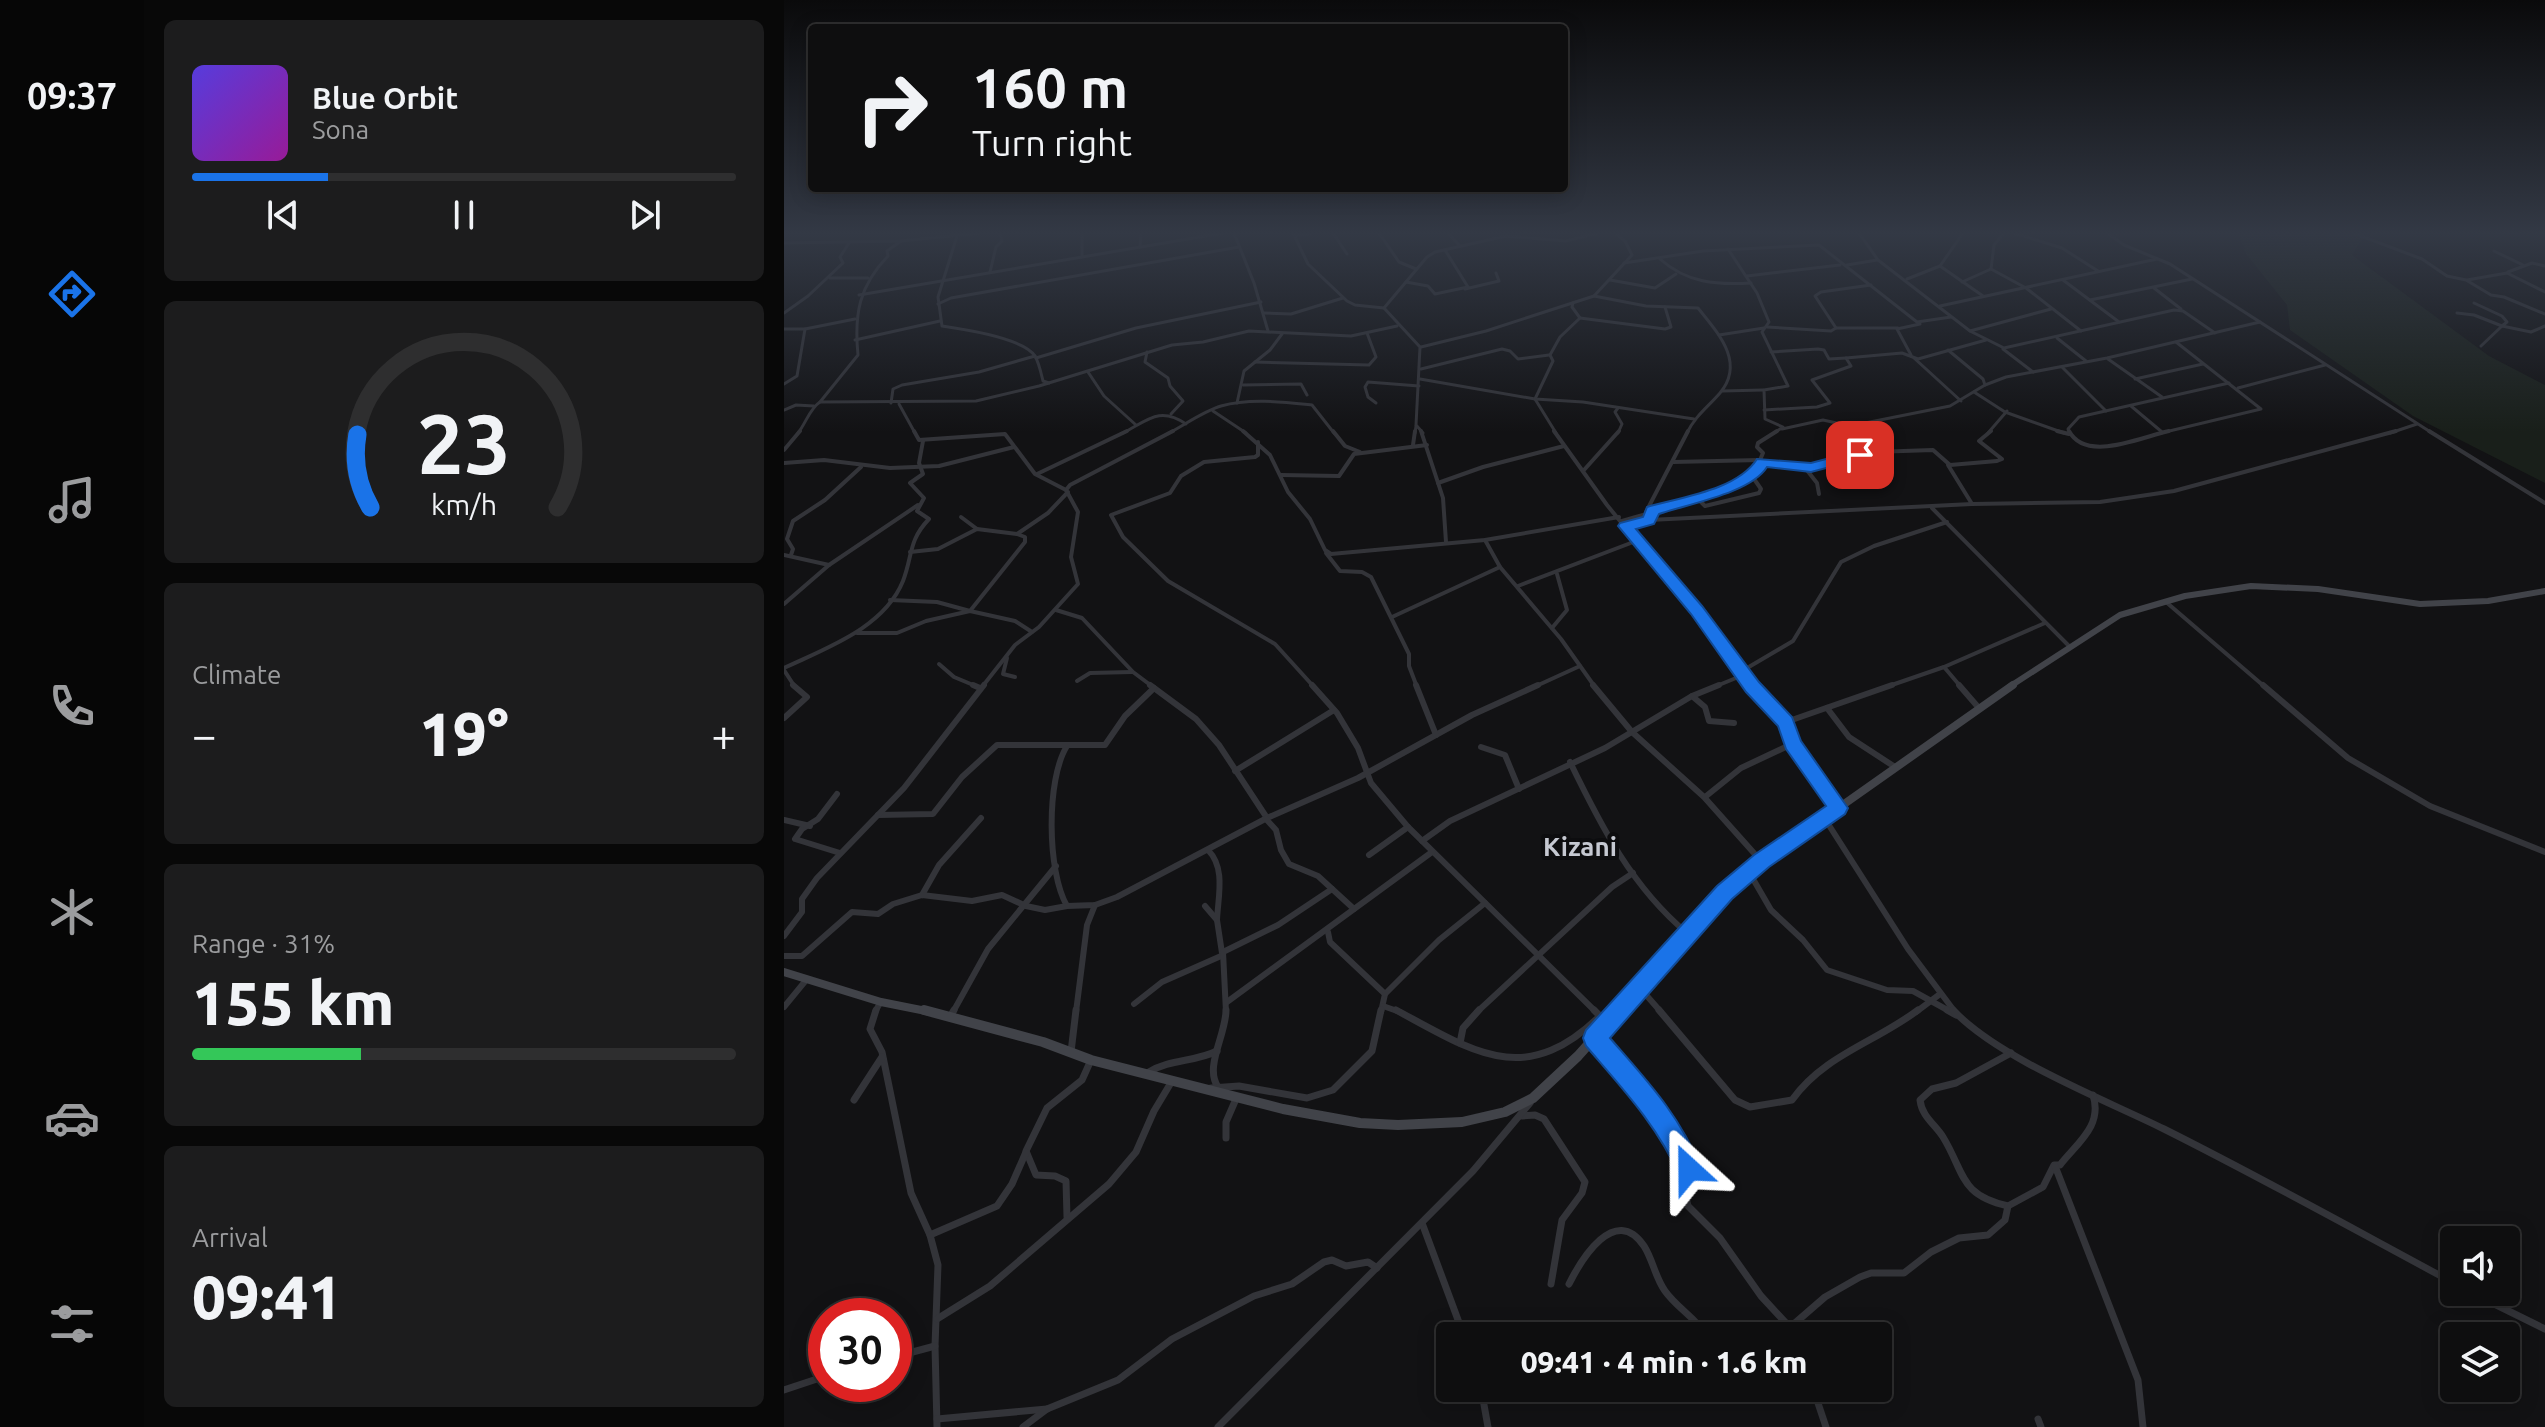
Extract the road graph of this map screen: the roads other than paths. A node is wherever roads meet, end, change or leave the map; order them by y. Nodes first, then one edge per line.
1 (801, 300) edge
2 (858, 300) edge
3 (939, 300) edge
4 (948, 300) edge
5 (1338, 300) edge
6 (1346, 300) edge
7 (1391, 300) edge
8 (1583, 300) edge
9 (1617, 300) edge
10 (1759, 300) edge
11 (1819, 300) edge
12 (1889, 300) edge
13 (1931, 300) edge
14 (1971, 300) edge
15 (2040, 300) edge
16 (2099, 300) edge
17 (2168, 300) edge
18 (2226, 300) edge
19 (2510, 300) edge
20 (2093, 301) joint
21 (1261, 302) joint
22 (1573, 303) junction
23 (2474, 303) dead end
24 (938, 304) junction
25 (1939, 306) junction
26 (1665, 307) junction
27 (1384, 308) junction
28 (2052, 309) junction
29 (2183, 311) junction
30 (784, 313) edge
31 (1263, 313) junction
32 (2457, 313) dead end
33 (2545, 314) edge
34 (1951, 317) junction
35 (1580, 318) junction
36 (855, 319) junction
37 (940, 321) junction
38 (2120, 322) junction
39 (2261, 322) junction
40 (1921, 324) junction
41 (1397, 326) junction
42 (2502, 326) junction
43 (2545, 326) edge
44 (1765, 327) junction
45 (1836, 328) junction
46 (1898, 328) junction
47 (784, 329) edge
48 (805, 329) junction
49 (1970, 331) junction
50 (2082, 331) junction
51 (1269, 332) junction
52 (1367, 333) junction
53 (2215, 333) junction
54 (1282, 334) junction
55 (1719, 335) junction
56 (2056, 338) junction
57 (855, 340) junction
58 (1987, 340) junction
59 (2176, 342) junction
60 (2481, 346) dead end
61 (1420, 347) junction
62 (2000, 347) junction
63 (1948, 350) junction
64 (1147, 352) junction
65 (1771, 352) junction
66 (1036, 357) junction
67 (1550, 357) junction
68 (1912, 357) junction
69 (1846, 358) junction
70 (2107, 358) junction
71 (1255, 362) junction
72 (2088, 362) junction
73 (2204, 364) junction
74 (2325, 365) junction
75 (2062, 367) junction
76 (1421, 369) junction
77 (1088, 372) junction
78 (2034, 373) junction
79 (1420, 379) junction
80 (2135, 379) junction
81 (1043, 381) junction
82 (1984, 382) junction
83 (1050, 383) junction
84 (2229, 383) junction
85 (784, 384) edge
86 (1243, 385) junction
87 (1039, 386) junction
88 (1419, 386) junction
89 (2237, 388) junction
90 (1764, 390) junction
91 (1722, 391) junction
92 (1974, 392) junction
93 (1307, 395) dead end
94 (2162, 397) junction
95 (1535, 399) junction
96 (1240, 401) junction
97 (1961, 401) junction
98 (820, 402) junction
99 (891, 403) junction
100 (1376, 403) dead end
101 (2131, 405) junction
102 (814, 406) junction
103 (900, 406) junction
104 (1618, 408) junction
105 (2107, 409) junction
106 (784, 410) edge
107 (1764, 410) junction
108 (2007, 411) junction
109 (1214, 413) junction
110 (1171, 414) junction
111 (1694, 419) junction
112 (2417, 424) junction
113 (1137, 425) junction
114 (1187, 425) junction
115 (1416, 425) junction
116 (1782, 429) junction
117 (1843, 432) dead end
118 (2068, 432) junction
119 (2162, 432) junction
120 (923, 441) junction
121 (1258, 442) junction
122 (1413, 445) junction
123 (1427, 445) junction
124 (1564, 446) junction
125 (1014, 447) junction
126 (1348, 448) junction
127 (784, 450) edge
128 (1360, 452) junction
129 (1860, 455) junction
130 (1350, 457) junction
131 (1761, 461) junction
132 (784, 463) edge
133 (1673, 463) junction
134 (1948, 464) junction
135 (942, 465) junction
136 (861, 467) junction
137 (920, 467) junction
138 (1805, 468) junction
139 (1584, 470) junction
140 (923, 474) junction
141 (1035, 474) junction
142 (1281, 475) junction
143 (1752, 476) junction
144 (1438, 483) junction
145 (1067, 491) junction
146 (1819, 494) dead end
147 (1696, 497) junction
148 (923, 503) junction
149 (2545, 503) edge
150 (1972, 504) junction
151 (1931, 507) junction
152 (1653, 510) junction
153 (1646, 512) junction
154 (961, 517) dead end
155 (1649, 520) junction
156 (1622, 521) junction
157 (1947, 522) junction
158 (977, 529) junction
159 (1017, 534) junction
160 (1485, 540) junction
161 (1636, 541) junction
162 (1446, 542) junction
163 (910, 552) junction
164 (1326, 552) junction
165 (787, 555) edge
166 (829, 565) junction
167 (1500, 567) junction
168 (1557, 574) junction
169 (1517, 587) junction
170 (2545, 591) edge
171 (889, 600) junction
172 (2165, 601) junction
173 (784, 604) edge
174 (1055, 610) junction
175 (970, 611) junction
176 (1392, 617) junction
177 (2045, 623) junction
178 (1552, 628) junction
179 (1032, 632) junction
180 (856, 633) junction
181 (2069, 646) junction
182 (1007, 657) junction
183 (939, 664) dead end
184 (1580, 666) junction
185 (1944, 667) junction
186 (784, 669) edge
187 (1742, 671) junction
188 (1133, 672) junction
189 (1015, 677) dead end
190 (1736, 678) junction
191 (1747, 678) junction
192 (1077, 681) dead end
193 (980, 688) junction
194 (1154, 688) junction
195 (1692, 696) junction
196 (1978, 707) junction
197 (1827, 708) junction
198 (1334, 710) junction
199 (784, 718) edge
200 (1786, 722) junction
201 (1734, 723) dead end
202 (1632, 732) junction
203 (1436, 735) junction
204 (1792, 744) junction
205 (1067, 746) junction
206 (1481, 747) dead end
207 (1570, 762) junction
208 (1895, 767) junction
209 (1235, 771) junction
210 (1366, 774) junction
211 (1519, 789) junction
212 (837, 794) dead end
213 (1704, 797) junction
214 (1838, 808) junction
215 (877, 815) junction
216 (981, 818) dead end
217 (1266, 818) junction
218 (1824, 818) junction
219 (784, 820) edge
220 (811, 827) junction
221 (1408, 827) junction
222 (1422, 841) junction
223 (1207, 849) junction
224 (1432, 852) junction
225 (2545, 852) edge
226 (840, 853) junction
227 (1369, 855) dead end
228 (1761, 861) junction
229 (1057, 865) junction
230 (1749, 871) junction
231 (1633, 873) junction
232 (1332, 889) junction
233 (922, 895) junction
234 (1485, 903) junction
235 (1095, 905) junction
236 (1026, 906) junction
237 (1067, 906) junction
238 (1205, 906) dead end
239 (1354, 909) junction
240 (1217, 920) junction
241 (1687, 933) junction
242 (784, 936) edge
243 (1325, 936) junction
244 (1222, 955) junction
245 (1540, 955) junction
246 (784, 956) edge
247 (784, 972) edge
248 (807, 978) junction
249 (1640, 988) junction
250 (1385, 994) junction
251 (1940, 994) junction
252 (881, 1002) junction
253 (1227, 1002) junction
254 (1930, 1003) junction
255 (1134, 1004) dead end
256 (1383, 1006) junction
257 (784, 1007) edge
258 (1600, 1016) junction
259 (1957, 1016) junction
260 (950, 1017) junction
261 (1607, 1024) junction
262 (1594, 1038) junction
263 (1460, 1043) junction
264 (1218, 1050) junction
265 (1071, 1053) junction
266 (2011, 1053) junction
267 (883, 1057) junction
268 (1091, 1060) junction
269 (1147, 1074) junction
270 (1172, 1081) junction
271 (1218, 1087) junction
272 (1204, 1089) junction
273 (2093, 1094) junction
274 (1236, 1098) junction
275 (1533, 1098) junction
276 (854, 1100) dead end
277 (1522, 1116) junction
278 (1226, 1138) dead end
279 (1026, 1151) junction
280 (2054, 1165) junction
281 (2008, 1206) junction
282 (1067, 1218) junction
283 (1422, 1223) junction
284 (930, 1235) junction
285 (1377, 1268) junction
286 (2440, 1276) edge
287 (1551, 1284) dead end
288 (1569, 1284) dead end
289 (2498, 1306) edge
290 (937, 1319) junction
291 (1459, 1322) edge
292 (1697, 1322) edge
293 (1787, 1322) edge
294 (1796, 1322) edge
295 (2545, 1329) edge
296 (935, 1346) junction
297 (912, 1352) edge
298 (808, 1382) edge
299 (784, 1390) edge
300 (1484, 1402) edge
301 (1818, 1402) edge
302 (1047, 1409) junction
303 (937, 1423) edge
304 (1489, 1425) edge
305 (1023, 1427) edge
306 (1218, 1427) edge
307 (1826, 1427) edge
308 (2143, 1427) edge

1 - 30 street
2 - 36 street
3 - 24 street
4 - 24 street
5 - 31 street
6 - 27 street
7 - 27 street
8 - 22 street
9 - 26 street
10 - 44 street
11 - 45 street
12 - 40 street
13 - 25 street
14 - 25 street
15 - 28 street
16 - 20 street
17 - 29 street
18 - 39 street
19 - 33 street
20 - 38 street
21 - 31 street
21 - 66 street
22 - 35 street
22 - 61 street
23 - 42 street
24 - 37 street
25 - 34 street
26 - 35 street
26 - 55 street
27 - 41 street
28 - 49 street
28 - 50 street
29 - 38 street
29 - 53 street
31 - 51 street
32 - 42 street
34 - 40 street
34 - 49 street
35 - 67 street
36 - 48 street
36 - 57 street
37 - 57 street
37 - 66 street
38 - 50 street
39 - 53 street
39 - 74 street
40 - 46 street
41 - 52 street
41 - 61 street
42 - 43 street
42 - 60 street
44 - 45 street
44 - 55 street
44 - 65 street
45 - 46 street
46 - 68 street
47 - 48 street
48 - 85 street
49 - 58 street
50 - 56 street
51 - 54 street
51 - 64 street
52 - 54 street
52 - 71 street
53 - 59 street
54 - 71 street
55 - 91 street
56 - 62 street
56 - 72 street
57 - 98 street
58 - 62 street
58 - 63 street
59 - 70 street
59 - 73 street
61 - 76 street
62 - 78 street
63 - 68 street
63 - 82 street
64 - 77 street
64 - 110 street
65 - 69 street
65 - 90 street
66 - 81 street
66 - 99 street
67 - 76 street
67 - 95 street
68 - 69 street
68 - 97 street
69 - 107 street
70 - 72 street
70 - 80 street
71 - 86 street
72 - 75 street
73 - 80 street
73 - 84 street
74 - 89 street
74 - 112 street
75 - 78 street
75 - 105 street
76 - 79 street
77 - 83 street
77 - 113 street
78 - 82 street
79 - 88 street
79 - 95 street
80 - 94 street
81 - 83 street
81 - 87 street
82 - 92 street
83 - 87 street
84 - 89 street
84 - 94 street
86 - 93 street
86 - 96 street
87 - 103 street
88 - 100 street
88 - 115 street
89 - 119 street
90 - 91 street
90 - 107 street
91 - 111 street
92 - 97 street
92 - 108 street
94 - 101 street
95 - 104 street
95 - 124 street
96 - 109 street
96 - 126 street
97 - 116 street
98 - 99 street
98 - 102 street
99 - 103 street
101 - 105 street
101 - 119 street
102 - 106 street
102 - 127 street
103 - 120 street
104 - 111 street
104 - 139 street
105 - 118 street
107 - 116 street
108 - 118 street
108 - 134 street
109 - 114 street
109 - 121 street
110 - 113 street
110 - 114 street
111 - 133 street
112 - 149 street
112 - 150 street
113 - 141 street
114 - 145 street
115 - 122 street
115 - 123 street
116 - 131 street
117 - 129 street
118 - 119 street
120 - 125 street
120 - 137 street
121 - 142 street
121 - 198 street
122 - 123 street
122 - 128 street
123 - 144 street
124 - 139 street
124 - 144 street
125 - 135 street
125 - 141 street
126 - 128 street
126 - 130 street
128 - 130 street
129 - 134 street
129 - 138 street
130 - 142 street
131 - 133 street
131 - 138 street
131 - 143 street
132 - 136 street
133 - 153 street
134 - 150 street
135 - 137 street
135 - 140 street
136 - 137 street
136 - 165 street
137 - 140 street
138 - 146 street
139 - 156 street
140 - 148 street
141 - 145 street
142 - 164 street
143 - 147 street
143 - 147 street
144 - 162 street
145 - 159 street
145 - 174 street
147 - 152 street
148 - 163 street
148 - 166 street
150 - 151 street
151 - 155 street
151 - 157 street
152 - 153 street
152 - 155 street
153 - 156 street
154 - 158 street
155 - 156 street
156 - 160 street
156 - 161 street
157 - 177 street
157 - 187 street
158 - 159 street
158 - 163 street
159 - 175 street
160 - 162 street
160 - 167 street
161 - 168 street
161 - 187 street
162 - 164 street
163 - 171 street
164 - 176 street
165 - 166 street
166 - 173 street
167 - 169 street
167 - 176 street
168 - 169 street
168 - 178 street
169 - 178 street
170 - 172 main road
171 - 175 street
171 - 180 street
172 - 181 main road
172 - 225 street
174 - 179 street
174 - 188 street
175 - 179 street
175 - 180 street
176 - 203 street
177 - 181 street
177 - 185 street
178 - 184 street
179 - 182 street
180 - 186 street
181 - 196 main road
182 - 189 street
182 - 193 street
183 - 193 street
184 - 202 street
184 - 203 street
185 - 196 street
185 - 197 street
186 - 199 street
187 - 190 street
187 - 191 street
188 - 192 street
188 - 194 street
190 - 191 street
190 - 195 street
191 - 200 street
193 - 215 street
194 - 205 street
194 - 209 street
195 - 201 street
195 - 202 street
196 - 208 main road
197 - 200 street
197 - 208 street
198 - 209 street
198 - 210 street
200 - 204 street
202 - 207 street
202 - 213 street
203 - 210 street
204 - 213 street
204 - 214 street
205 - 215 street
205 - 229 street
206 - 211 street
207 - 211 street
207 - 231 street
208 - 214 main road
209 - 217 street
210 - 217 street
210 - 221 street
211 - 222 street
212 - 220 street
213 - 228 street
214 - 218 main road
215 - 226 street
216 - 233 street
217 - 223 street
217 - 232 street
218 - 228 main road
218 - 251 street
219 - 220 street
220 - 226 street
221 - 222 street
221 - 227 street
222 - 224 street
223 - 235 street
223 - 240 street
224 - 234 street
224 - 239 street
226 - 242 street
228 - 230 main road
229 - 236 street
229 - 237 street
230 - 241 main road
230 - 254 street
231 - 241 street
231 - 245 street
232 - 239 street
232 - 244 street
233 - 236 street
233 - 246 street
234 - 245 street
234 - 250 street
235 - 237 street
235 - 265 street
236 - 237 street
236 - 260 street
238 - 240 street
239 - 243 street
240 - 244 street
241 - 249 main road
243 - 250 street
243 - 253 street
244 - 253 street
244 - 255 street
245 - 258 street
245 - 263 street
247 - 248 main road
248 - 252 main road
248 - 257 street
249 - 254 street
249 - 261 main road
250 - 256 street
251 - 254 street
251 - 259 street
252 - 260 main road
252 - 267 street
253 - 264 street
254 - 259 street
256 - 263 street
256 - 271 street
258 - 261 street
258 - 263 street
259 - 266 street
260 - 265 main road
261 - 262 main road
262 - 275 main road
262 - 293 street
264 - 269 street
264 - 271 street
265 - 268 main road
266 - 273 street
266 - 281 street
267 - 276 street
267 - 284 street
268 - 269 main road
268 - 279 street
269 - 270 main road
270 - 272 main road
270 - 282 street
271 - 272 street
272 - 274 main road
273 - 280 street
273 - 286 street
274 - 275 main road
274 - 278 street
275 - 277 street
277 - 283 street
277 - 287 street
279 - 282 street
279 - 284 street
280 - 281 street
280 - 308 street
281 - 294 street
282 - 290 street
283 - 285 street
283 - 291 street
284 - 290 street
285 - 302 street
285 - 306 street
288 - 292 street
289 - 295 street
290 - 296 street
296 - 297 street
296 - 303 street
298 - 299 street
300 - 304 street
301 - 307 street
302 - 303 street
302 - 305 street

